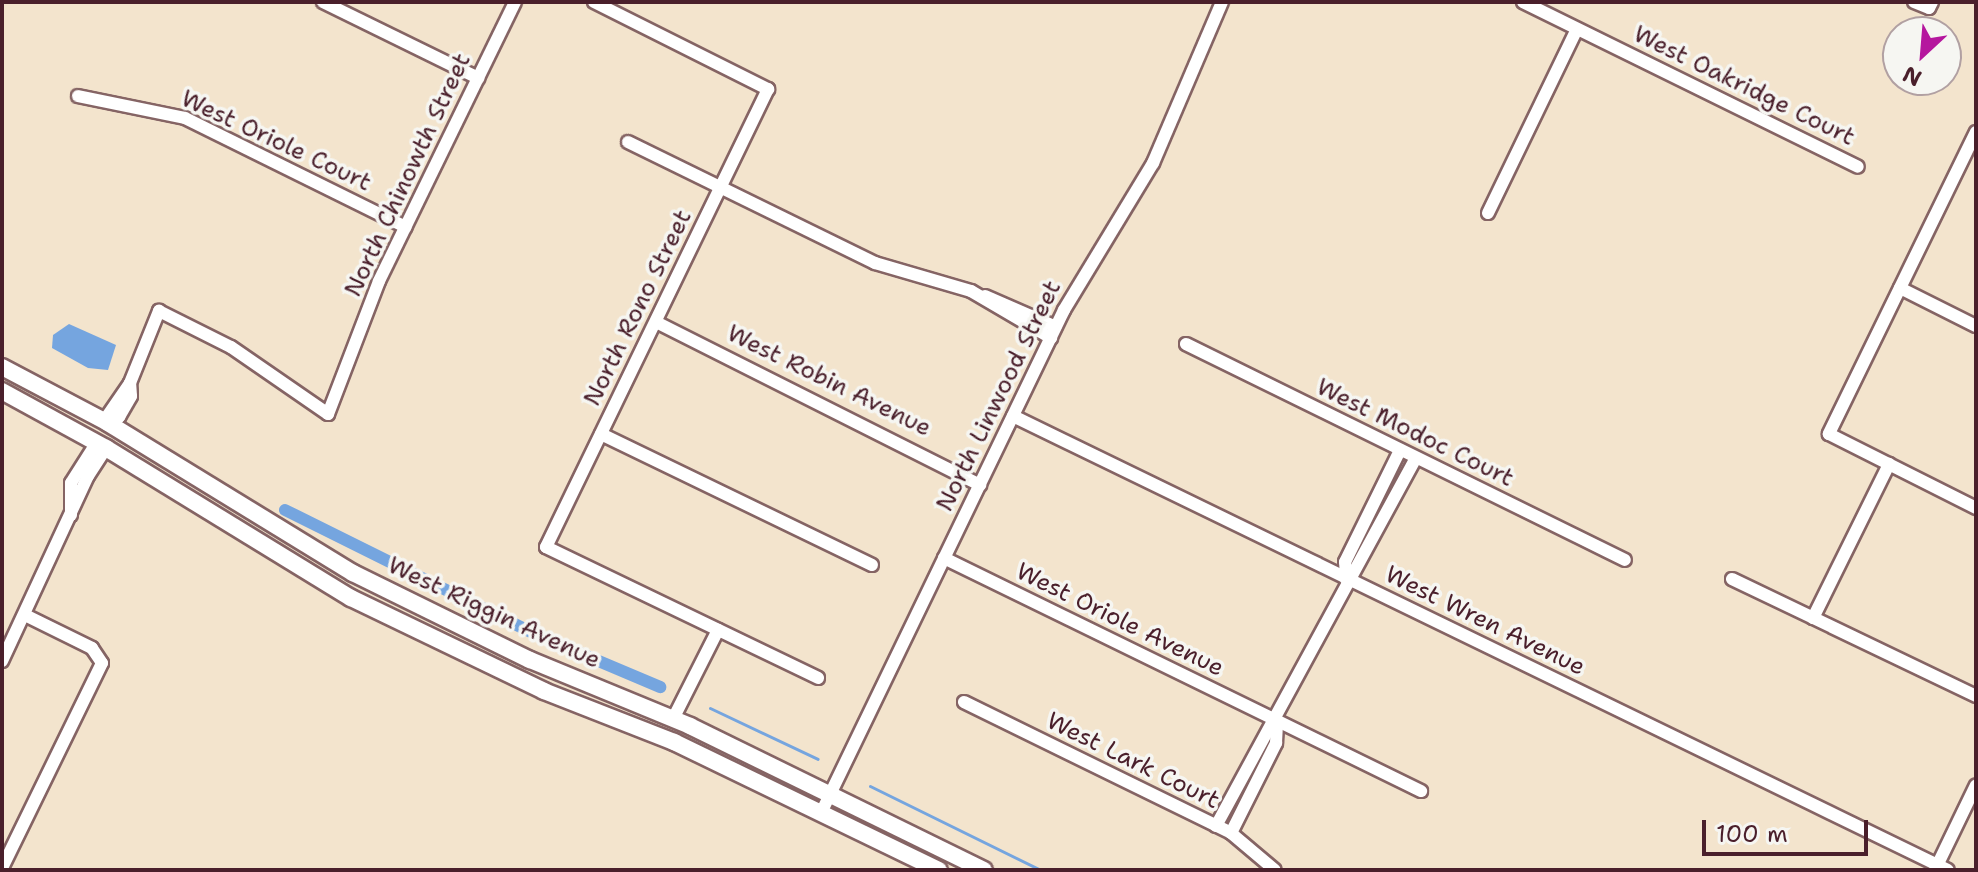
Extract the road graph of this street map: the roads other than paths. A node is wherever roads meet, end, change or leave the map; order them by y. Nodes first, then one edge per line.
1 (323, 2) edge
2 (515, 2) edge
3 (594, 2) edge
4 (1222, 2) edge
5 (1523, 2) edge
6 (1914, 2) edge
7 (1930, 5) edge
8 (348, 7) edge
9 (1577, 29) junction
10 (478, 78) junction
11 (78, 96) dead end
12 (1974, 140) edge
13 (628, 142) dead end
14 (1858, 167) dead end
15 (720, 187) junction
16 (1488, 213) dead end
17 (406, 227) junction
18 (1900, 288) junction
19 (656, 322) junction
20 (1976, 326) edge
21 (1054, 333) junction
22 (1186, 344) dead end
23 (2, 367) edge
24 (2, 380) edge
25 (2, 391) edge
26 (1013, 416) junction
27 (106, 422) junction
28 (601, 434) junction
29 (102, 445) junction
30 (1400, 450) junction
31 (1416, 458) junction
32 (1889, 464) junction
33 (980, 485) junction
34 (235, 505) junction
35 (1976, 508) edge
36 (944, 558) junction
37 (1625, 560) dead end
38 (872, 565) dead end
39 (1346, 579) junction
40 (1732, 579) dead end
41 (25, 615) junction
42 (1813, 618) junction
43 (718, 630) junction
44 (2, 661) edge
45 (818, 678) dead end
46 (1976, 696) edge
47 (964, 702) dead end
48 (673, 719) junction
49 (1277, 721) junction
50 (1976, 785) edge
51 (1421, 791) dead end
52 (830, 794) junction
53 (821, 813) junction
54 (1216, 826) junction
55 (1231, 833) junction
56 (2, 868) edge
57 (1940, 868) edge
58 (939, 870) edge
59 (984, 870) edge
60 (1275, 870) edge

1 - 8 street
2 - 10 street, North Chinowth Street
3 - 15 street, North Rono Street
4 - 21 street, North Linwood Street
5 - 9 street, West Oakridge Court
6 - 7 street
8 - 10 street
9 - 14 street, West Oakridge Court
9 - 16 street
10 - 17 street, North Chinowth Street
11 - 17 street, West Oriole Court
12 - 18 street
13 - 15 street
15 - 19 street, North Rono Street
15 - 21 street
17 - 27 street, North Chinowth Street
18 - 20 street
18 - 32 street
19 - 28 street, North Rono Street
19 - 33 street, West Robin Avenue
21 - 26 street, North Linwood Street
22 - 30 street, West Modoc Court
23 - 27 main road, West Riggin Avenue
24 - 27 main road
25 - 29 main road, West Riggin Avenue
26 - 33 street, North Linwood Street
26 - 39 street, West Wren Avenue
27 - 34 main road, West Riggin Avenue
28 - 38 street
28 - 43 street, North Rono Street
29 - 34 main road
29 - 41 street
29 - 53 main road, West Riggin Avenue
30 - 31 street, West Modoc Court
30 - 39 street
31 - 37 street, West Modoc Court
31 - 39 street
32 - 35 street
32 - 42 street
33 - 36 street, North Linwood Street
34 - 48 main road, West Riggin Avenue
36 - 49 street, West Oriole Avenue
36 - 52 street, North Linwood Street
39 - 49 street
39 - 57 street, West Wren Avenue
40 - 42 street
41 - 44 street
41 - 56 street
42 - 46 street
43 - 45 street
43 - 48 street
47 - 54 street, West Lark Court
48 - 52 main road, West Riggin Avenue
49 - 51 street
49 - 54 street
49 - 55 street
50 - 57 street
52 - 53 street, North Linwood Street
52 - 59 main road, West Riggin Avenue
53 - 58 main road, West Riggin Avenue
54 - 55 street, West Lark Court
55 - 60 street, West Lark Court

